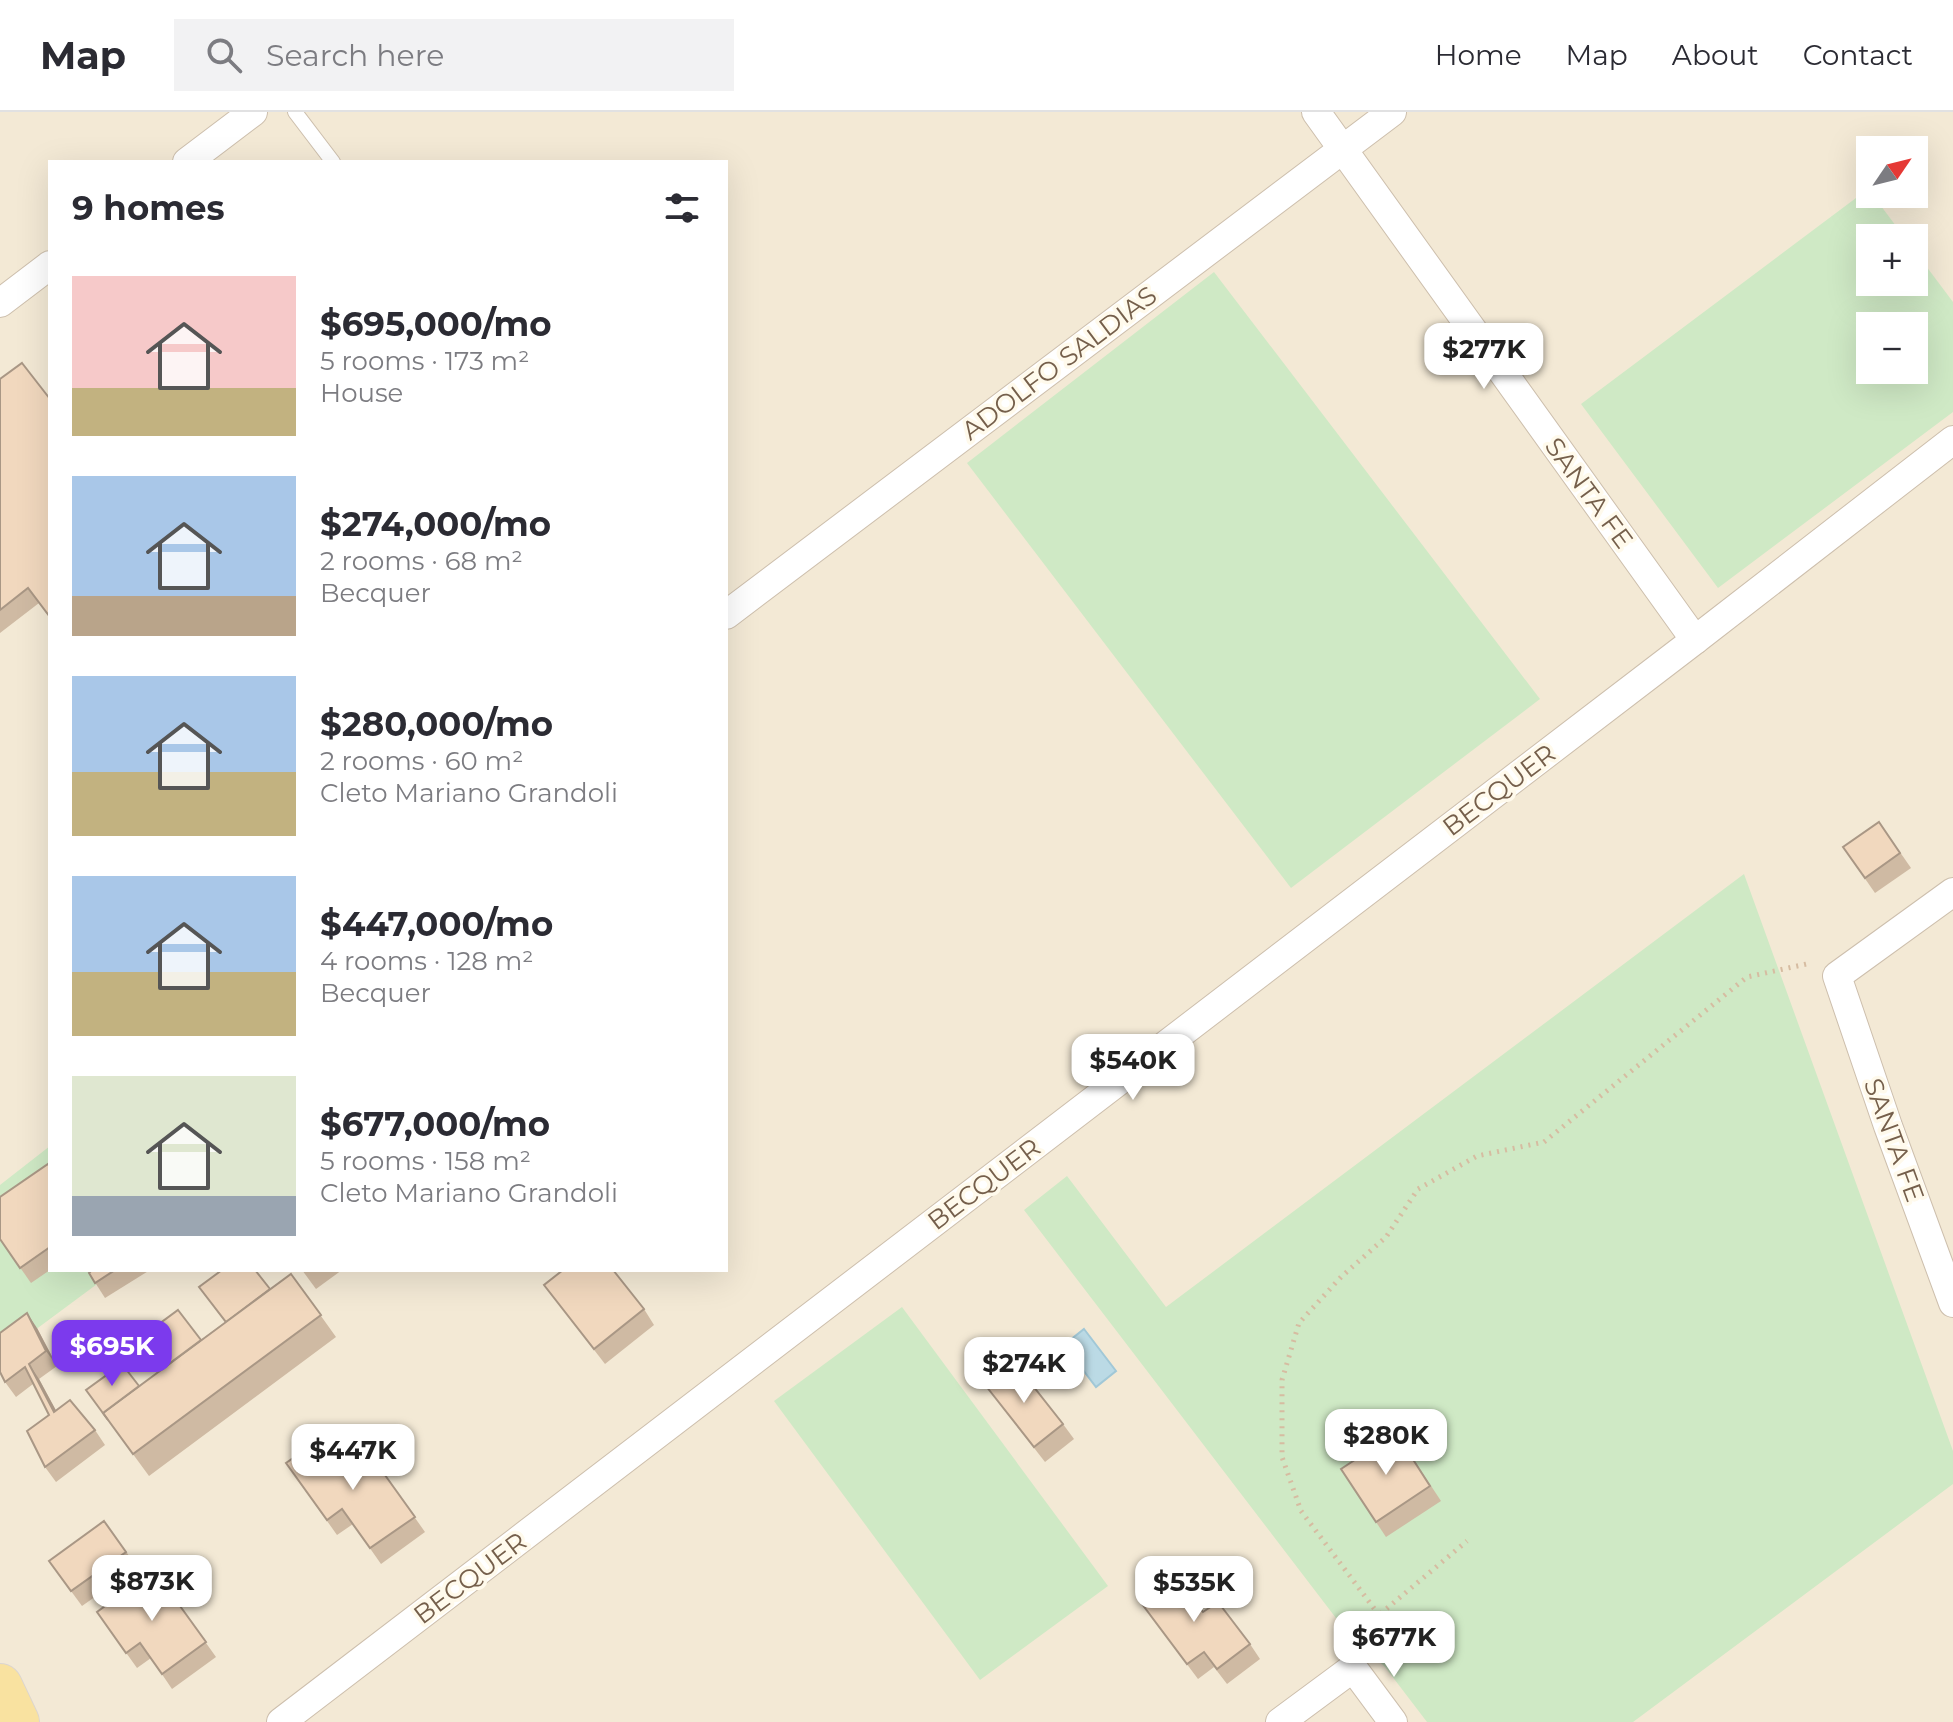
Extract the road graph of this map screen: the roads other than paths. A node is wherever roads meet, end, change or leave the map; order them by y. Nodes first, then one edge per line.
1 (253, 112) edge
2 (295, 112) edge
3 (1316, 112) edge
4 (1392, 112) edge
5 (1342, 149) junction
6 (190, 160) edge
7 (331, 160) edge
8 (48, 267) edge
9 (0, 303) edge
10 (1953, 440) edge
11 (728, 613) edge
12 (1695, 640) junction
13 (1953, 892) edge
14 (1953, 1303) edge
15 (0, 1686) edge
16 (17, 1722) edge
17 (281, 1722) edge
18 (1280, 1722) edge
19 (1393, 1722) edge

1 - 6 street
2 - 7 lane
3 - 5 street, SANTA FE
4 - 5 street, ADOLFO SALDIAS
5 - 11 street, ADOLFO SALDIAS
5 - 12 street, SANTA FE
8 - 9 street
10 - 12 street, BECQUER
12 - 17 street, BECQUER
13 - 14 street, SANTA FE
15 - 16 main road
18 - 19 street

